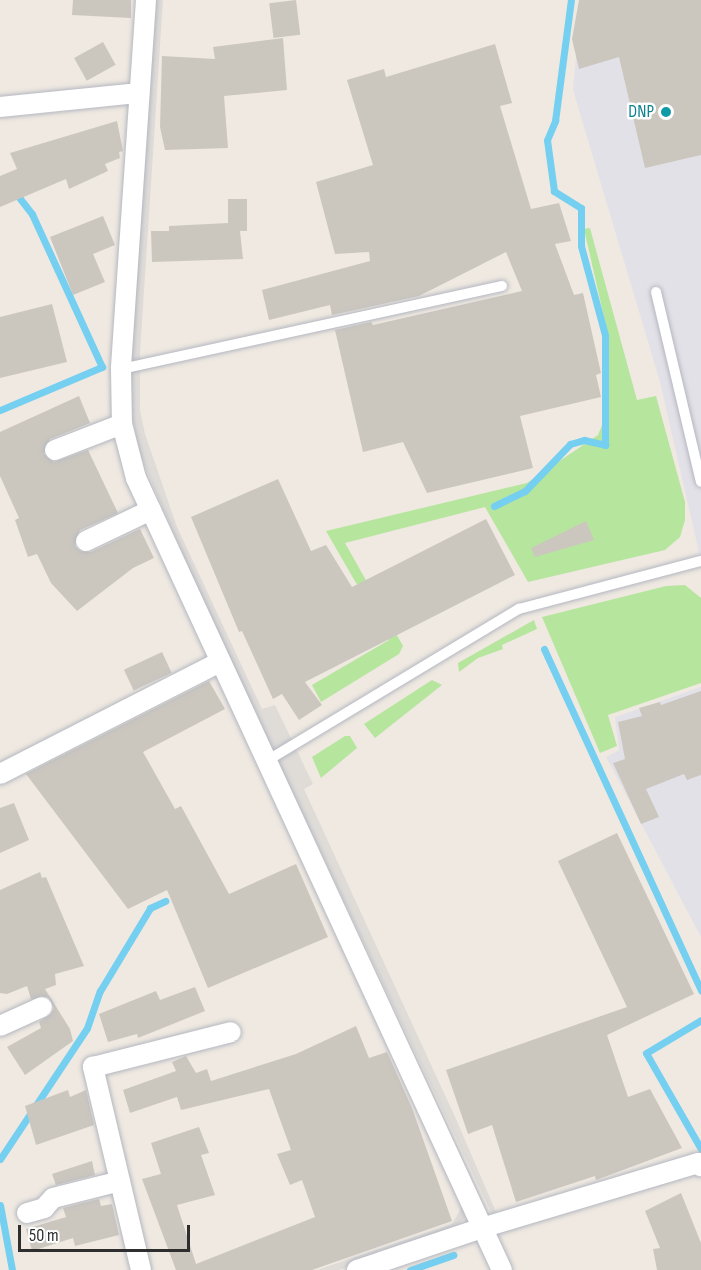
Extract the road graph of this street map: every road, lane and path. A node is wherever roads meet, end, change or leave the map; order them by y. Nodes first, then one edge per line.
1 (146, 0) edge
2 (140, 93) junction
3 (0, 107) edge
4 (502, 286) dead end
5 (656, 292) dead end
6 (121, 369) junction
7 (122, 424) junction
8 (54, 450) dead end
9 (701, 482) edge
10 (151, 510) junction
11 (86, 541) dead end
12 (701, 561) edge
13 (218, 663) junction
14 (265, 762) junction
15 (0, 774) edge
16 (42, 1007) dead end
17 (0, 1026) edge
18 (231, 1032) dead end
19 (701, 1166) edge
20 (120, 1181) junction
21 (27, 1213) dead end
22 (485, 1227) junction
23 (141, 1270) edge
24 (357, 1270) edge
25 (502, 1270) edge

1 - 2 street
2 - 3 street
2 - 6 street
4 - 6 lane
5 - 9 lane
6 - 7 street
7 - 8 street
7 - 10 street
10 - 11 street
10 - 13 street
12 - 14 lane
13 - 14 street
13 - 15 street
14 - 22 street
16 - 17 street
18 - 20 street
19 - 22 street
20 - 21 street
20 - 23 street
22 - 24 street
22 - 25 street

